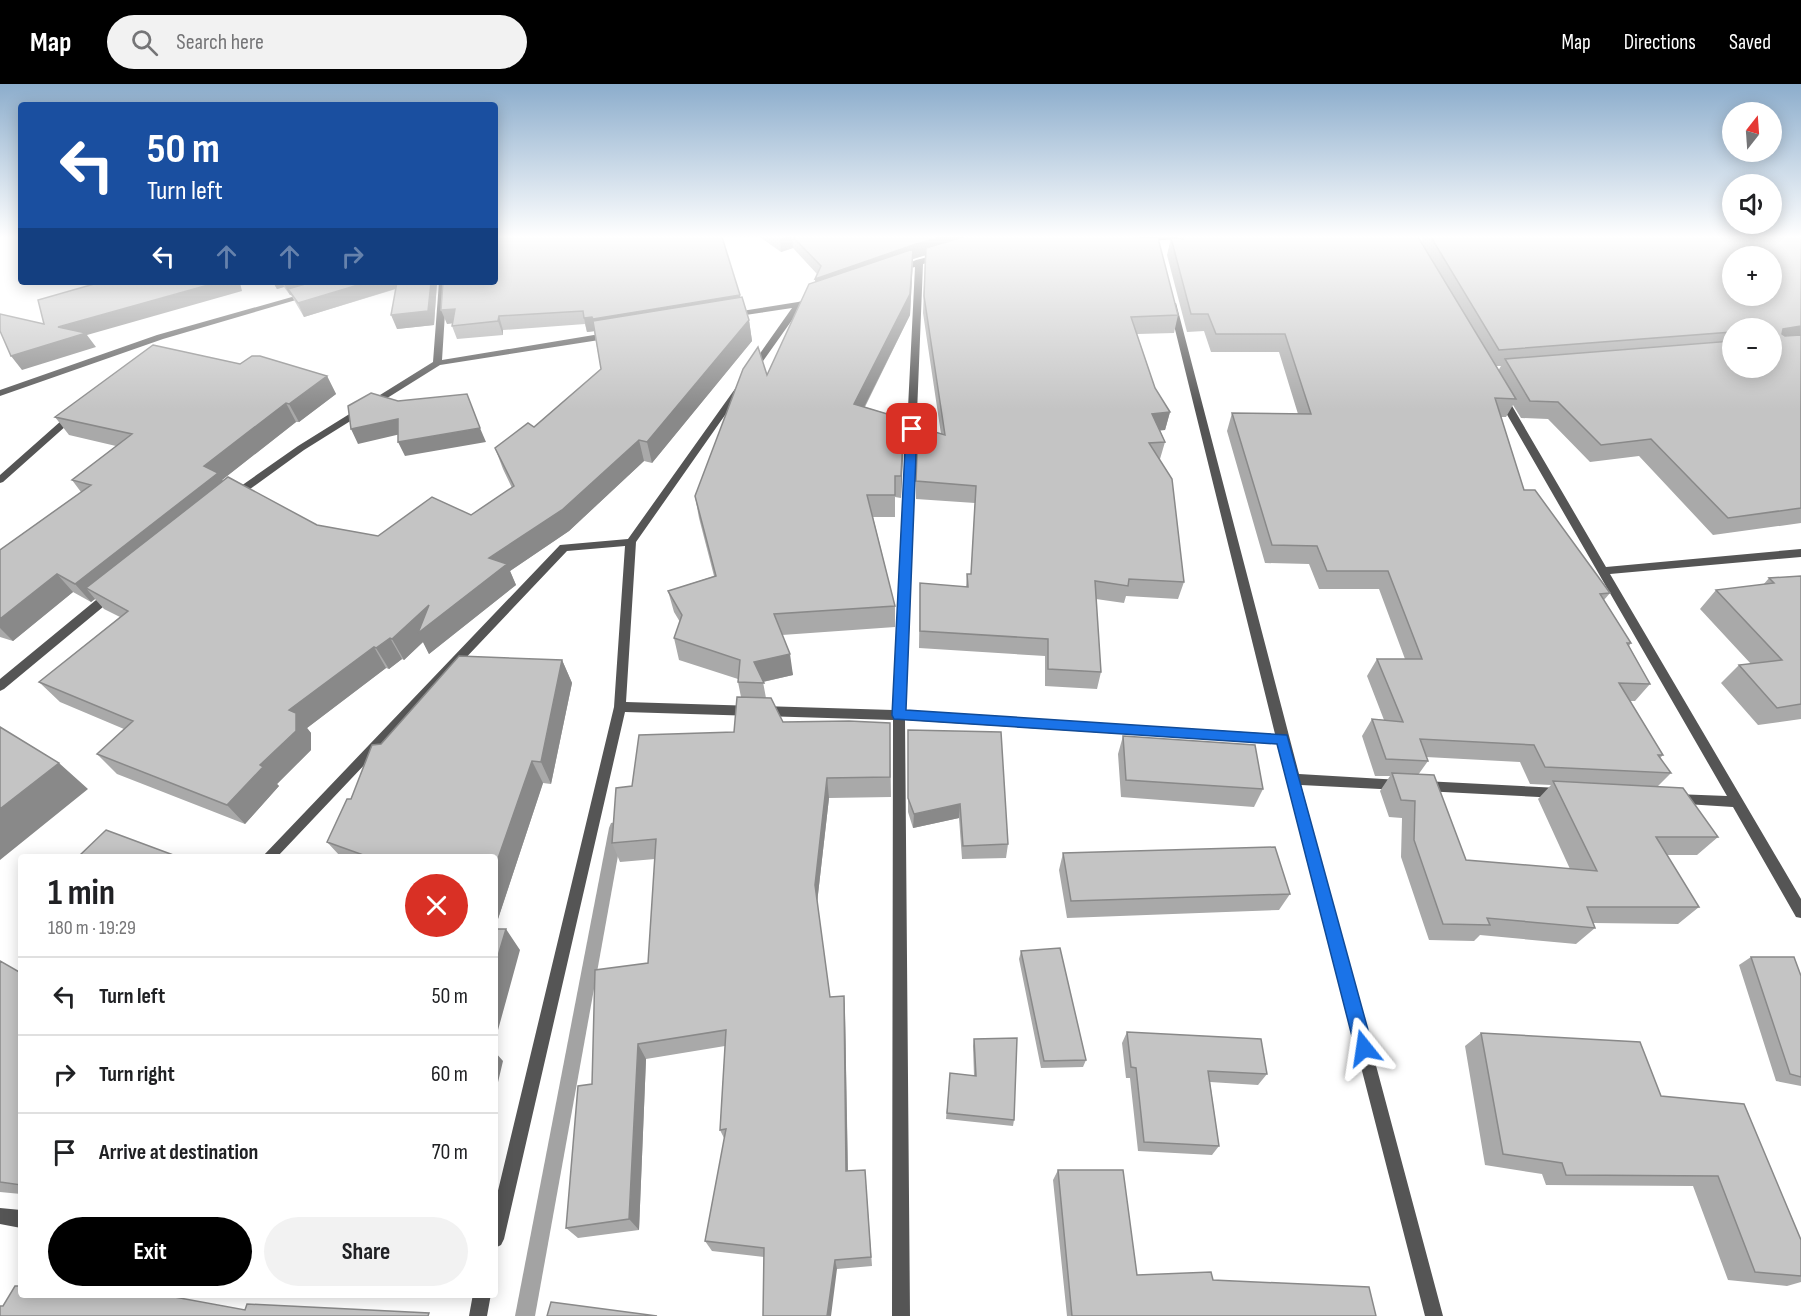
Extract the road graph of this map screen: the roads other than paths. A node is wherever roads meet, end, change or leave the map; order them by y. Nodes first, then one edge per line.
1 (310, 294) edge
2 (442, 294) edge
3 (918, 294) edge
4 (821, 297) edge
5 (1171, 297) edge
6 (799, 304) junction
7 (717, 318) edge
8 (624, 333) edge
9 (160, 337) junction
10 (142, 353) edge
11 (437, 363) junction
12 (1499, 392) edge
13 (0, 393) edge
14 (80, 409) edge
15 (0, 480) edge
16 (228, 500) edge
17 (631, 542) junction
18 (1801, 554) edge
19 (1603, 572) junction
20 (119, 588) edge
21 (0, 686) edge
22 (620, 708) junction
23 (899, 715) junction
24 (1282, 739) junction
25 (1293, 779) junction
26 (1574, 794) edge
27 (1667, 798) edge
28 (1737, 802) junction
29 (272, 854) edge
30 (1800, 909) edge
31 (0, 1216) edge
32 (18, 1219) edge
33 (498, 1226) edge
34 (481, 1298) edge
35 (478, 1316) edge
36 (901, 1316) edge
37 (1434, 1316) edge

1 - 9 street
2 - 11 street
3 - 23 street
4 - 6 street
5 - 24 street
6 - 7 street
6 - 17 street
8 - 11 street
9 - 10 street
9 - 13 street
11 - 16 street
12 - 19 street
14 - 15 street
17 - 22 street
17 - 29 street
18 - 19 street
19 - 28 street
20 - 21 street
22 - 23 street
22 - 33 street
23 - 24 street
23 - 36 street
24 - 25 street
25 - 26 street
25 - 37 street
27 - 28 street
28 - 30 street
31 - 32 street
34 - 35 street

